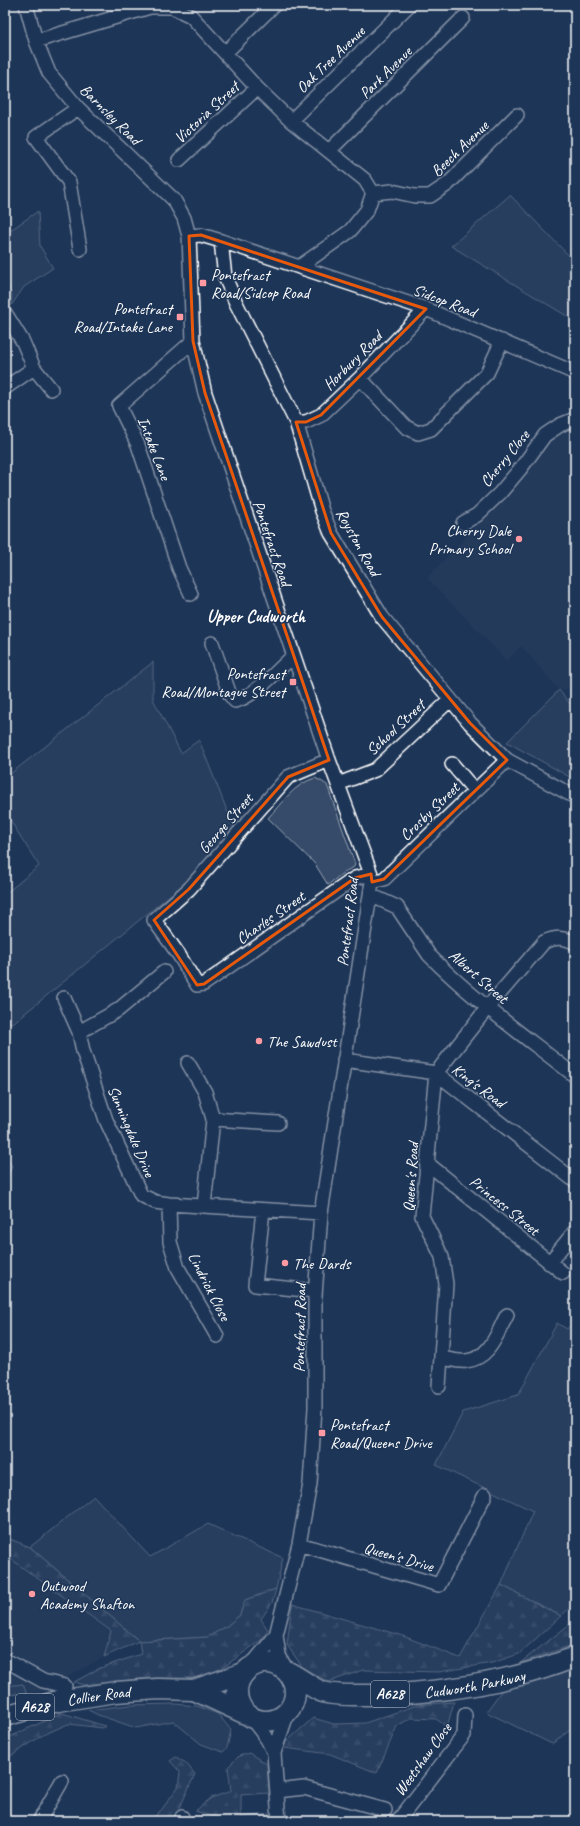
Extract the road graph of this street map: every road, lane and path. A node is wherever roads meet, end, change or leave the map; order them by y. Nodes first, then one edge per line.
1 (26, 5) edge
2 (274, 5) edge
3 (409, 5) edge
4 (125, 9) edge
5 (463, 18) dead end
6 (36, 41) junction
7 (226, 52) junction
8 (256, 88) junction
9 (78, 108) junction
10 (517, 115) dead end
11 (291, 121) junction
12 (330, 150) junction
13 (179, 160) dead end
14 (373, 193) junction
15 (189, 236) junction
16 (221, 242) junction
17 (80, 249) dead end
18 (299, 267) junction
19 (426, 309) junction
20 (7, 316) dead end
21 (193, 341) junction
22 (502, 341) junction
23 (34, 368) junction
24 (575, 372) edge
25 (360, 378) junction
26 (5, 388) edge
27 (51, 389) dead end
28 (575, 419) edge
29 (296, 422) junction
30 (463, 523) dead end
31 (191, 594) dead end
32 (212, 644) dead end
33 (293, 656) junction
34 (450, 700) junction
35 (329, 760) junction
36 (507, 760) junction
37 (452, 764) dead end
38 (338, 784) junction
39 (475, 791) junction
40 (575, 797) edge
41 (372, 878) junction
42 (370, 896) junction
43 (575, 943) edge
44 (164, 972) dead end
45 (192, 977) joint
46 (64, 998) dead end
47 (488, 1007) junction
48 (79, 1032) junction
49 (344, 1060) junction
50 (188, 1063) dead end
51 (436, 1073) junction
52 (575, 1076) edge
53 (213, 1119) junction
54 (278, 1123) dead end
55 (427, 1163) junction
56 (575, 1181) edge
57 (169, 1204) junction
58 (204, 1206) junction
59 (263, 1210) junction
60 (321, 1213) junction
61 (575, 1231) edge
62 (550, 1263) junction
63 (563, 1273) dead end
64 (315, 1291) junction
65 (507, 1315) dead end
66 (217, 1336) dead end
67 (441, 1358) junction
68 (439, 1386) dead end
69 (484, 1495) dead end
70 (299, 1544) junction
71 (276, 1635) junction
72 (575, 1657) edge
73 (5, 1660) edge
74 (246, 1670) junction
75 (287, 1671) junction
76 (65, 1686) dead end
77 (194, 1690) junction
78 (323, 1692) junction
79 (289, 1710) junction
80 (465, 1715) dead end
81 (5, 1716) edge
82 (249, 1716) junction
83 (274, 1753) junction
84 (62, 1781) dead end
85 (277, 1791) junction
86 (385, 1810) dead end
87 (39, 1821) edge
88 (279, 1821) edge
89 (398, 1821) edge

1 - 6 street, Barnsley Road
2 - 7 street
3 - 11 street, Oak Tree Avenue
4 - 6 street
4 - 7 street
5 - 12 street, Park Avenue
6 - 9 street, Barnsley Road
7 - 8 street
8 - 11 street
8 - 13 street, Victoria Street
9 - 15 street, Barnsley Road
9 - 17 street
10 - 14 street, Beech Avenue
11 - 12 street
12 - 14 street
14 - 18 street
15 - 16 street
15 - 21 street, Pontefract Road
16 - 18 street, Sidcop Road
16 - 29 street, Royston Road
18 - 19 street, Sidcop Road
19 - 22 street, Sidcop Road
19 - 25 street, Horbury Road
20 - 23 street
21 - 31 street, Intake Lane
21 - 33 street, Pontefract Road
22 - 24 street, Sidcop Road
22 - 25 street
23 - 26 street
23 - 27 street
25 - 29 street, Horbury Road
28 - 30 street, Cherry Close
29 - 34 street, Royston Road
32 - 33 street
33 - 35 street, Pontefract Road
34 - 36 street, Royston Road
34 - 38 street, School Street
35 - 38 street, Pontefract Road
35 - 45 street, George Street
36 - 39 street, Crosby Street
36 - 40 street, Royston Road
37 - 39 street
38 - 41 street, Pontefract Road
39 - 41 street, Crosby Street
41 - 42 street, Pontefract Road
41 - 45 street, Charles Street
42 - 47 street, Albert Street
42 - 49 street, Pontefract Road
43 - 47 street
44 - 48 street
46 - 48 street, Sunningdale Drive
47 - 51 street
47 - 52 street, Albert Street
48 - 57 street, Sunningdale Drive
49 - 51 street, King's Road
49 - 60 street, Pontefract Road
50 - 53 street
51 - 55 street, Queen's Road
51 - 56 street, King's Road
53 - 54 street
53 - 58 street
55 - 62 street, Princess Street
55 - 67 street, Queen's Road
57 - 58 street, Sunningdale Drive
57 - 66 street, Lindrick Close
58 - 59 street, Sunningdale Drive
59 - 60 street, Sunningdale Drive
59 - 64 street
60 - 64 street, Pontefract Road
61 - 62 street
62 - 63 street, Princess Street
64 - 70 street, Pontefract Road
65 - 67 street
67 - 68 street, Queen's Road
69 - 70 street, Queen's Drive
70 - 71 street, Pontefract Road
71 - 74 street, Pontefract Road
71 - 75 street, Pontefract Road
72 - 78 highway, Cudworth Parkway / A628
73 - 76 street
74 - 75 highway, A628
74 - 77 highway, Collier Road / A628
74 - 82 highway
75 - 78 highway, Cudworth Parkway / A628
75 - 79 highway
77 - 81 highway, Collier Road / A628
77 - 82 highway, Collier Road / A628
78 - 79 highway, A628
79 - 82 highway, A628
79 - 83 street
80 - 89 street, Weetshaw Close
82 - 83 street
83 - 85 street
84 - 87 street
85 - 86 street
85 - 88 street

